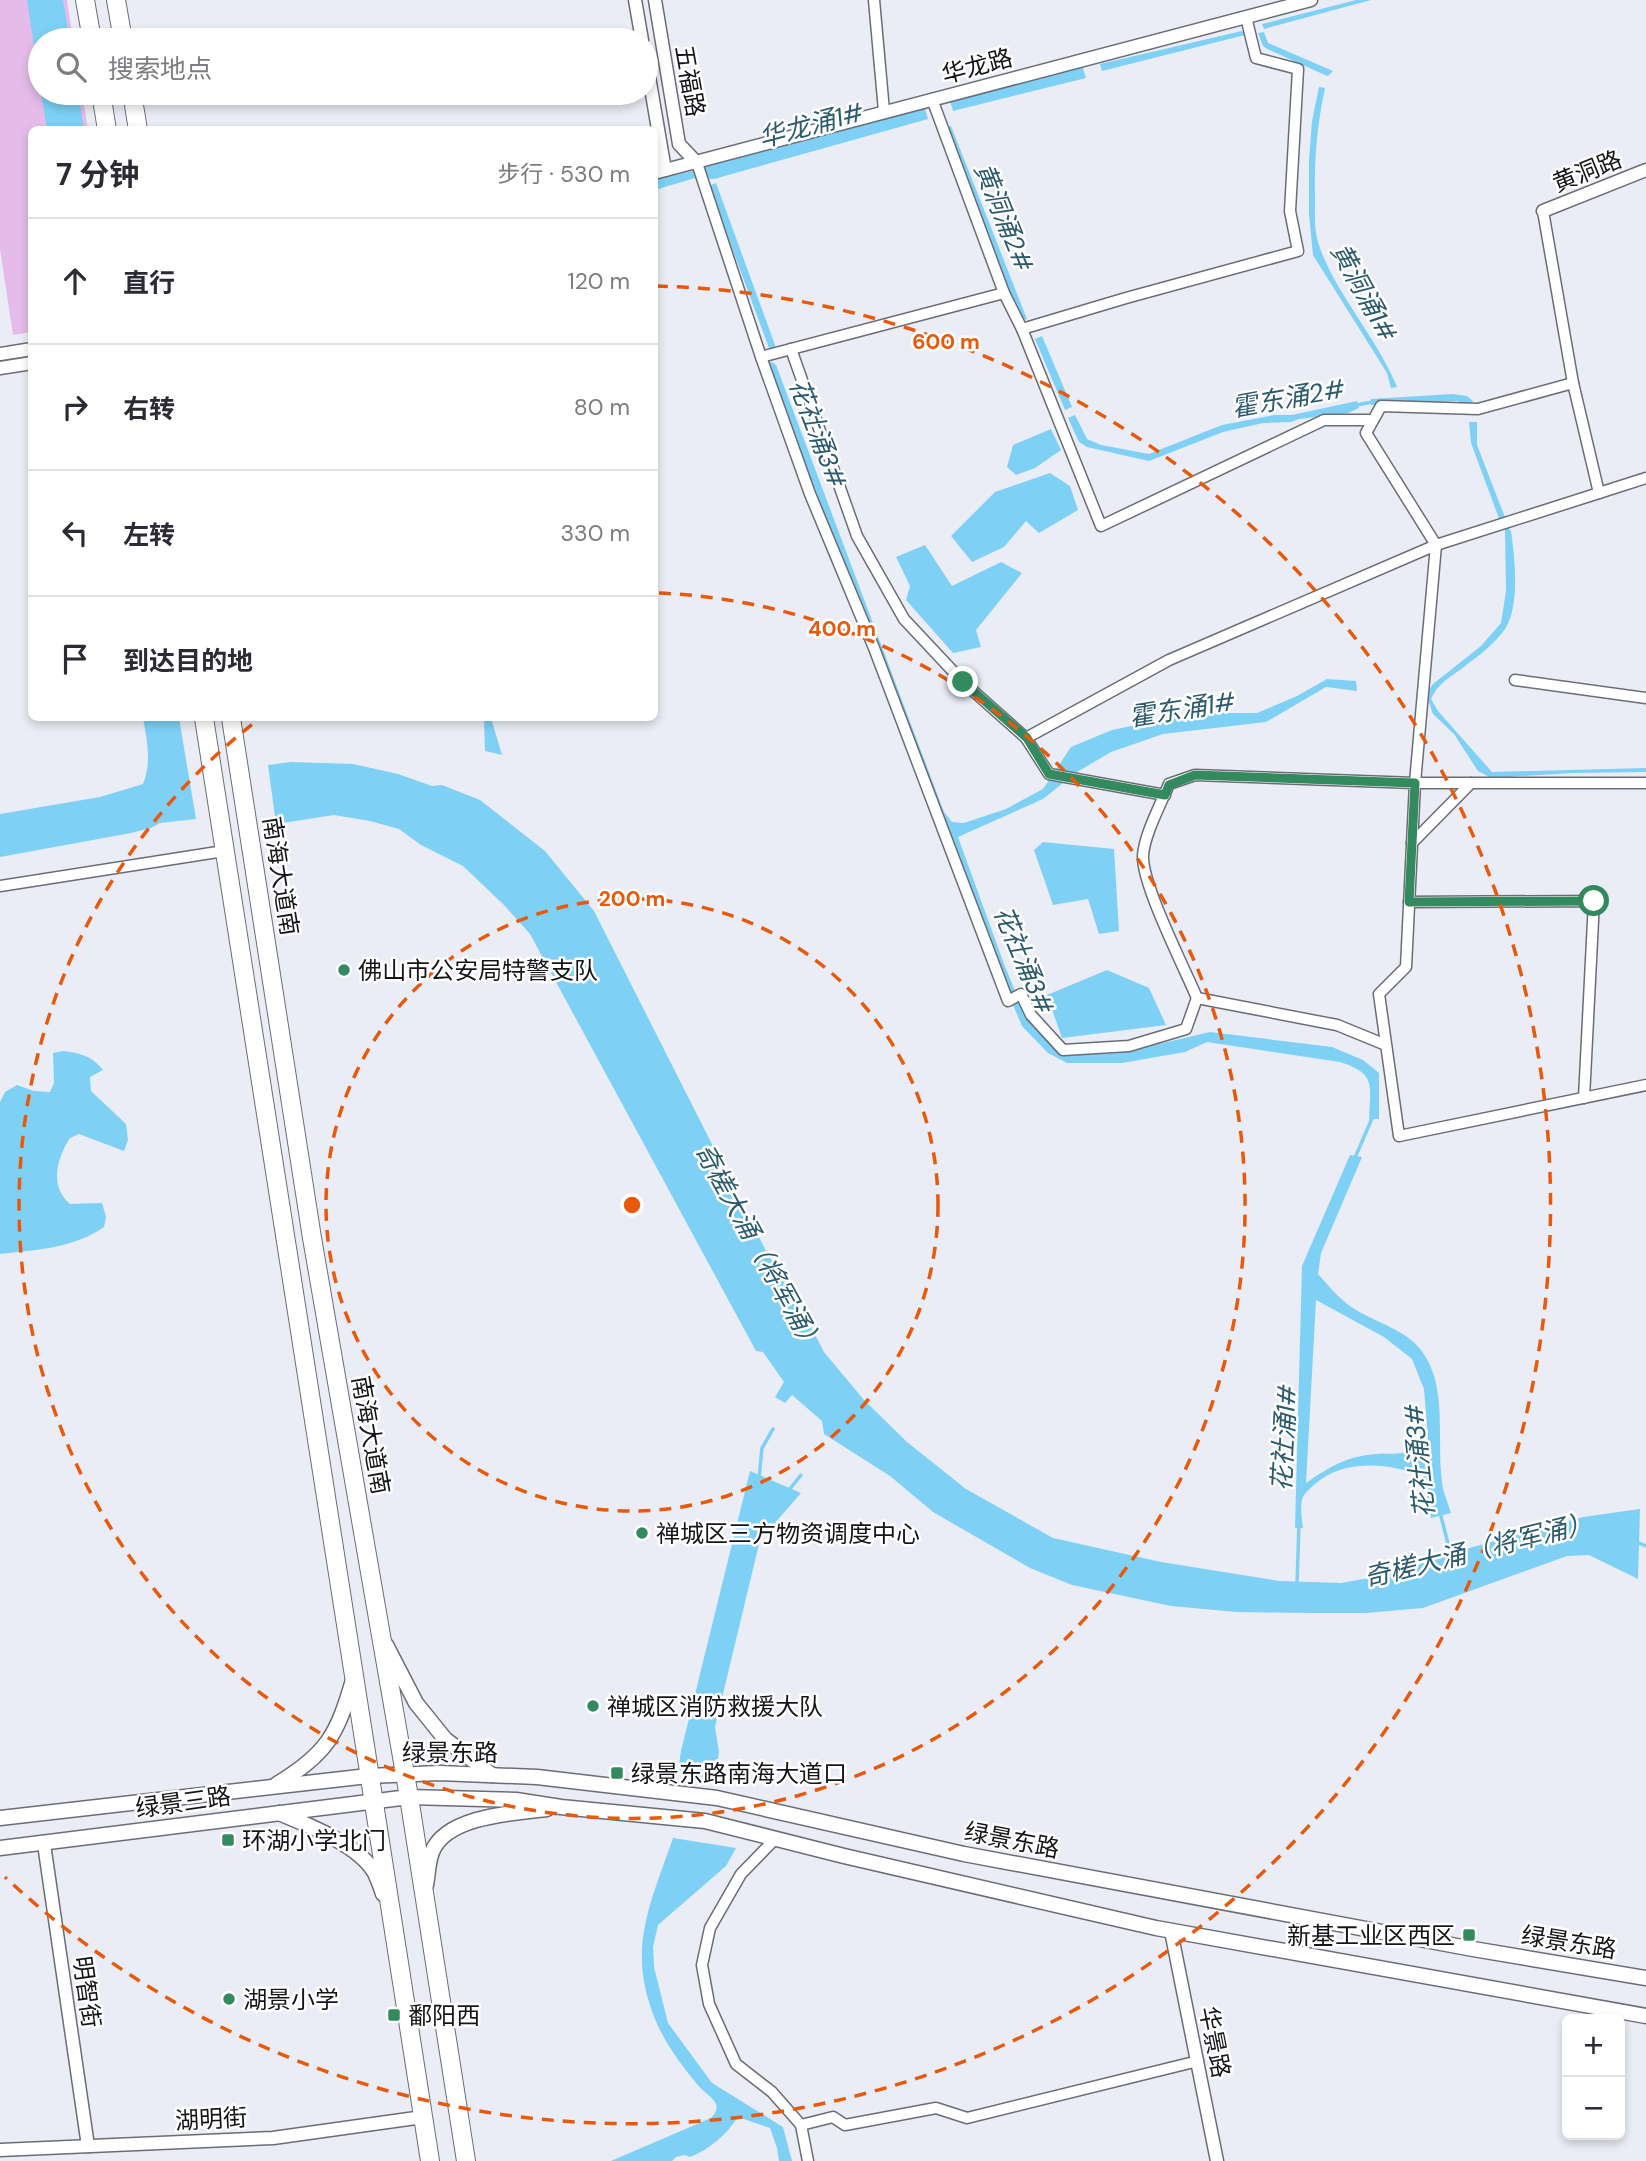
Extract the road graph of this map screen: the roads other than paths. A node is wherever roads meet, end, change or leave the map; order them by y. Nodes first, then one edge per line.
1 (85, 0) edge
2 (116, 0) edge
3 (635, 0) edge
4 (655, 0) edge
5 (874, 0) edge
6 (1311, 0) edge
7 (1259, 7) edge
8 (1246, 17) junction
9 (90, 28) edge
10 (121, 28) edge
11 (640, 28) edge
12 (932, 99) junction
13 (103, 105) edge
14 (134, 105) edge
15 (652, 105) edge
16 (884, 111) junction
17 (106, 126) edge
18 (137, 126) edge
19 (654, 126) edge
20 (697, 163) junction
21 (1646, 170) edge
22 (660, 172) edge
23 (1543, 211) joint
24 (1004, 293) junction
25 (1021, 330) junction
26 (28, 349) edge
27 (791, 349) junction
28 (0, 354) edge
29 (768, 355) junction
30 (28, 364) edge
31 (0, 368) edge
32 (1573, 383) junction
33 (1373, 420) junction
34 (1646, 478) edge
35 (1599, 493) junction
36 (1436, 545) junction
37 (1515, 680) dead end
38 (1646, 698) edge
39 (232, 722) edge
40 (205, 724) edge
41 (1027, 738) junction
42 (1415, 783) junction
43 (1471, 783) junction
44 (1646, 783) edge
45 (1165, 795) junction
46 (1412, 843) junction
47 (224, 851) junction
48 (0, 886) edge
49 (1409, 902) junction
50 (1197, 998) junction
51 (1386, 1045) junction
52 (1646, 1085) edge
53 (1584, 1098) junction
54 (381, 1636) junction
55 (353, 1679) junction
56 (404, 1774) junction
57 (492, 1774) junction
58 (368, 1776) junction
59 (272, 1787) junction
60 (409, 1797) junction
61 (372, 1802) junction
62 (561, 1807) junction
63 (277, 1813) junction
64 (0, 1818) edge
65 (776, 1839) junction
66 (44, 1844) junction
67 (0, 1848) edge
68 (425, 1897) junction
69 (390, 1909) junction
70 (1171, 1931) junction
71 (1646, 1978) edge
72 (1646, 2016) edge
73 (1198, 2061) junction
74 (423, 2117) junction
75 (802, 2125) junction
76 (88, 2146) junction
77 (0, 2150) edge
78 (430, 2161) edge
79 (466, 2161) edge
80 (808, 2161) edge
81 (1217, 2161) edge

1 - 9 highway
2 - 10 highway
3 - 11 street, 五福路
4 - 20 street, 五福路
5 - 16 street
6 - 7 street, 华龙路
7 - 8 street, 华龙路
8 - 12 street, 华龙路
8 - 25 street
12 - 16 street, 华龙路
12 - 24 street
13 - 17 highway
14 - 18 highway
15 - 19 street, 五福路
16 - 20 street, 华龙路
20 - 22 street, 华龙路
20 - 29 street
21 - 23 street, 黄洞路
23 - 32 street
24 - 25 street
24 - 27 street
25 - 33 street
26 - 28 street
27 - 29 street
27 - 41 street
29 - 50 street
30 - 31 street
32 - 33 street
32 - 35 street
33 - 36 street
34 - 35 street
35 - 36 street
36 - 41 street
36 - 42 street
37 - 38 street
39 - 54 highway, 南海大道南
40 - 47 highway
41 - 45 street
42 - 43 street
42 - 45 street
42 - 46 street
43 - 44 street
43 - 46 street
45 - 50 street
46 - 49 street
47 - 48 street
47 - 55 highway
49 - 51 street
49 - 53 street
50 - 51 street
51 - 53 street
52 - 53 street
54 - 56 highway, 南海大道南
54 - 57 main road
55 - 58 highway
55 - 59 main road
56 - 57 main road, 绿景东路
56 - 58 main road, 绿景东路
56 - 60 highway, 南海大道南
57 - 71 main road, 绿景东路
58 - 59 main road, 绿景三路
58 - 61 highway
59 - 64 main road, 绿景三路
60 - 61 main road, 绿景东路
60 - 62 main road, 绿景东路
60 - 68 highway, 南海大道南
61 - 63 main road, 绿景三路
61 - 69 highway
62 - 65 main road, 绿景东路
62 - 68 main road
63 - 66 main road, 绿景三路
63 - 69 main road
65 - 70 main road, 绿景东路
65 - 75 street
66 - 67 main road, 绿景三路
66 - 76 street, 明智街
68 - 79 highway, 南海大道南
69 - 74 highway
70 - 72 main road, 绿景东路
70 - 73 street, 华景路
73 - 75 street
73 - 81 street, 华景路
74 - 76 street, 湖明街
74 - 78 highway
75 - 80 street
76 - 77 street, 湖明街

